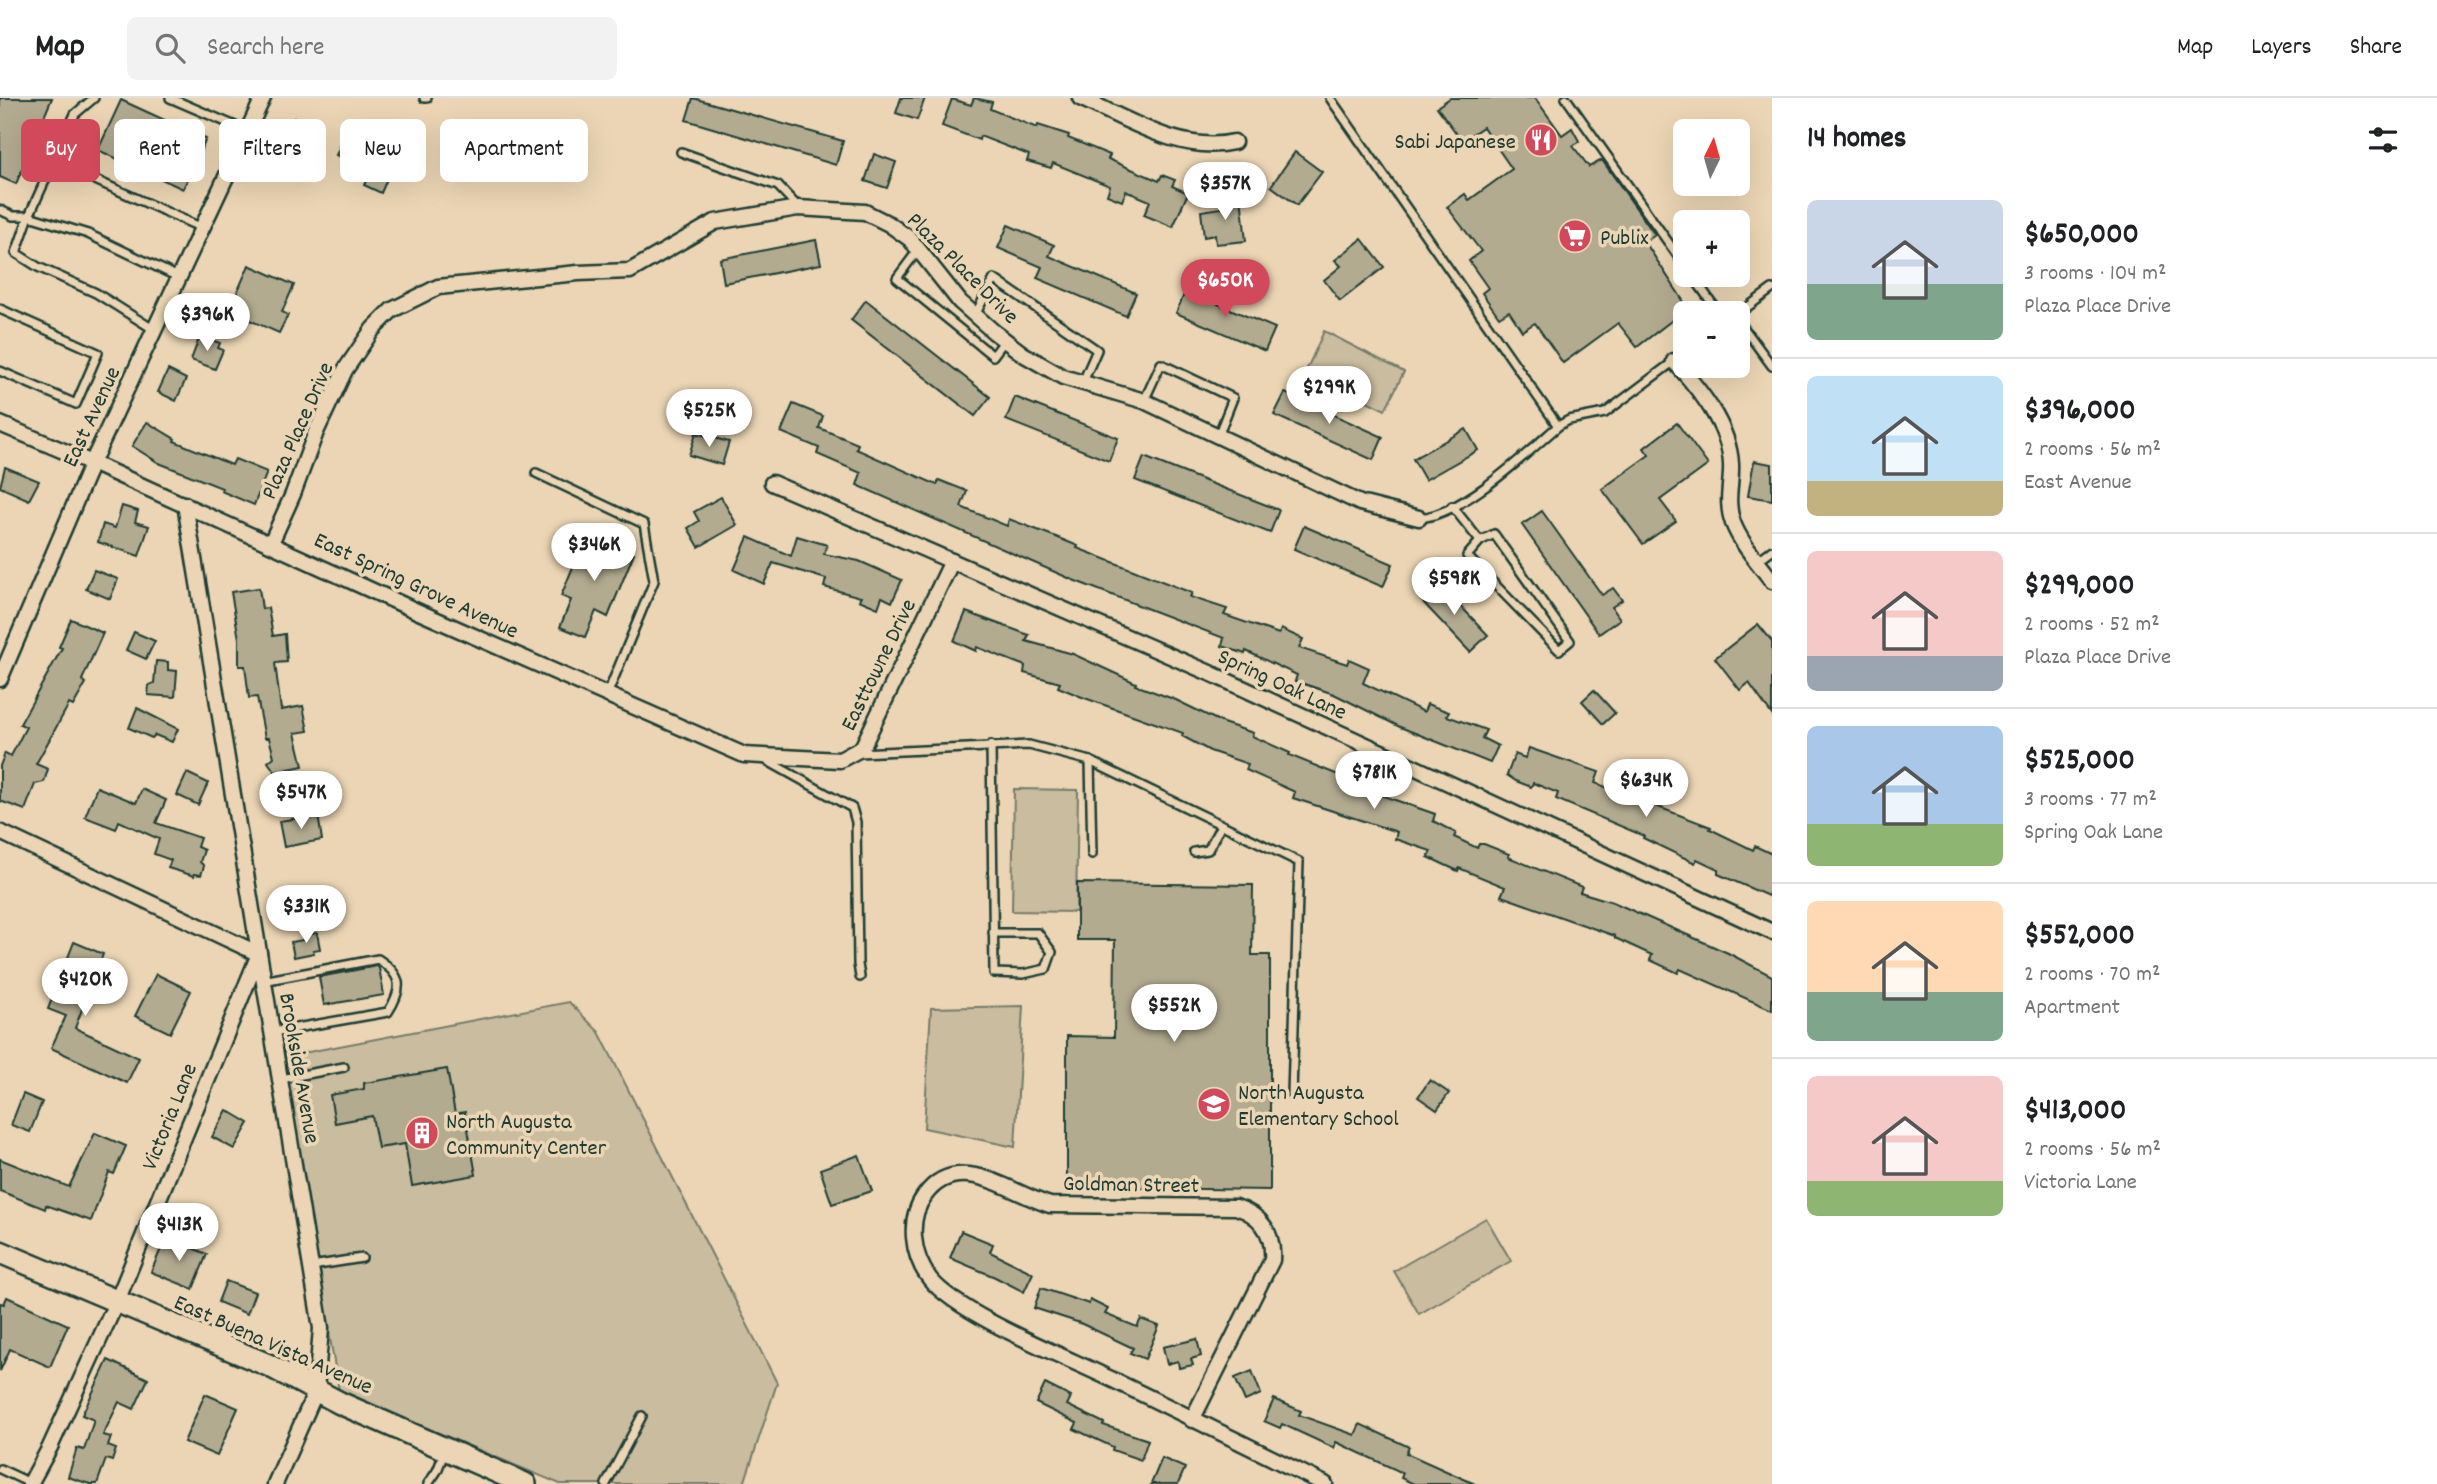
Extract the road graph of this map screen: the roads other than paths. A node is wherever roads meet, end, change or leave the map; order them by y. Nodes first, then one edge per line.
1 (94, 98) edge
2 (170, 98) edge
3 (263, 98) edge
4 (1080, 98) edge
5 (1330, 98) edge
6 (1566, 98) edge
7 (73, 119) edge
8 (219, 119) edge
9 (253, 119) edge
10 (1234, 142) dead end
11 (681, 152) dead end
12 (44, 182) edge
13 (100, 182) edge
14 (223, 182) edge
15 (798, 208) junction
16 (0, 210) edge
17 (29, 216) junction
18 (202, 228) junction
19 (1673, 248) edge
20 (918, 249) junction
21 (178, 277) junction
22 (1772, 289) edge
23 (1750, 307) edge
24 (0, 309) edge
25 (975, 315) junction
26 (153, 329) junction
27 (1750, 334) edge
28 (1004, 340) junction
29 (1673, 362) edge
30 (1772, 366) edge
31 (0, 371) edge
32 (1693, 378) edge
33 (1082, 384) junction
34 (1144, 401) junction
35 (0, 424) edge
36 (1558, 426) junction
37 (1217, 437) junction
38 (92, 463) junction
39 (536, 473) dead end
40 (772, 483) dead end
41 (185, 504) junction
42 (1452, 506) junction
43 (1419, 518) joint
44 (1480, 541) junction
45 (271, 543) junction
46 (1772, 550) edge
47 (952, 561) junction
48 (1757, 561) junction
49 (1772, 581) edge
50 (0, 680) edge
51 (606, 696) junction
52 (991, 745) junction
53 (855, 754) junction
54 (760, 757) junction
55 (822, 759) joint
56 (1090, 761) junction
57 (1222, 825) junction
58 (0, 832) edge
59 (1194, 852) dead end
60 (1092, 854) dead end
61 (1772, 932) edge
62 (993, 933) junction
63 (259, 954) junction
64 (860, 976) dead end
65 (264, 981) junction
66 (273, 1032) junction
67 (344, 1067) dead end
68 (281, 1079) junction
69 (1292, 1094) dead end
70 (0, 1252) edge
71 (362, 1258) dead end
72 (312, 1266) junction
73 (117, 1301) junction
74 (316, 1391) junction
75 (642, 1416) dead end
76 (1192, 1420) junction
77 (446, 1449) junction
78 (0, 1469) edge
79 (30, 1484) edge
80 (275, 1484) edge
81 (428, 1484) edge
82 (525, 1484) edge
83 (606, 1484) edge
84 (1325, 1484) edge

1 - 7 lane
2 - 8 lane
3 - 9 street, East Avenue
4 - 10 street
5 - 36 lane
6 - 19 lane
11 - 15 lane
12 - 17 lane
13 - 18 lane
14 - 18 street, East Avenue
15 - 20 street, Plaza Place Drive
15 - 45 street, Plaza Place Drive
16 - 17 lane
17 - 21 lane
17 - 26 lane
18 - 21 street, East Avenue
20 - 25 street, Plaza Place Drive
20 - 28 lane
21 - 26 street, East Avenue
22 - 23 lane
24 - 31 lane
25 - 28 street, Plaza Place Drive
25 - 33 lane
26 - 38 street, East Avenue
27 - 30 lane
28 - 33 street, Plaza Place Drive
29 - 36 lane
32 - 48 street
33 - 34 street, Plaza Place Drive
34 - 37 street, Plaza Place Drive
34 - 37 lane
35 - 38 street, East Spring Grove Avenue
36 - 42 lane
37 - 43 street, Plaza Place Drive
38 - 41 street, East Spring Grove Avenue
38 - 50 street, East Avenue
39 - 51 lane
40 - 47 street, Spring Oak Lane
41 - 45 street, East Spring Grove Avenue
41 - 63 street, Brookside Avenue
42 - 43 lane
42 - 44 lane
44 - 44 lane
45 - 51 street, East Spring Grove Avenue
46 - 48 lane
47 - 53 street, Easttowne Drive
47 - 61 street, Spring Oak Lane
48 - 49 street
51 - 54 street, East Spring Grove Avenue
52 - 53 lane
52 - 56 lane
52 - 62 lane
53 - 55 street, Easttowne Drive
54 - 55 street, East Spring Grove Avenue
54 - 64 lane
56 - 57 lane
56 - 60 lane
57 - 59 lane
57 - 69 lane
58 - 63 street
62 - 62 lane
63 - 65 street, Brookside Avenue
63 - 73 street, Victoria Lane
65 - 66 street, Brookside Avenue
65 - 66 lane
66 - 68 street, Brookside Avenue
67 - 68 lane
68 - 72 street, Brookside Avenue
70 - 73 main road, East Buena Vista Avenue
71 - 72 lane
72 - 74 street, Brookside Avenue
73 - 74 main road, East Buena Vista Avenue
73 - 79 street, Victoria Lane
74 - 77 main road, East Buena Vista Avenue
74 - 80 street, Brookside Avenue
75 - 83 lane
76 - 76 street, Goldman Street
76 - 84 street, Goldman Street
77 - 81 lane
77 - 82 main road, East Buena Vista Avenue
78 - 79 lane

